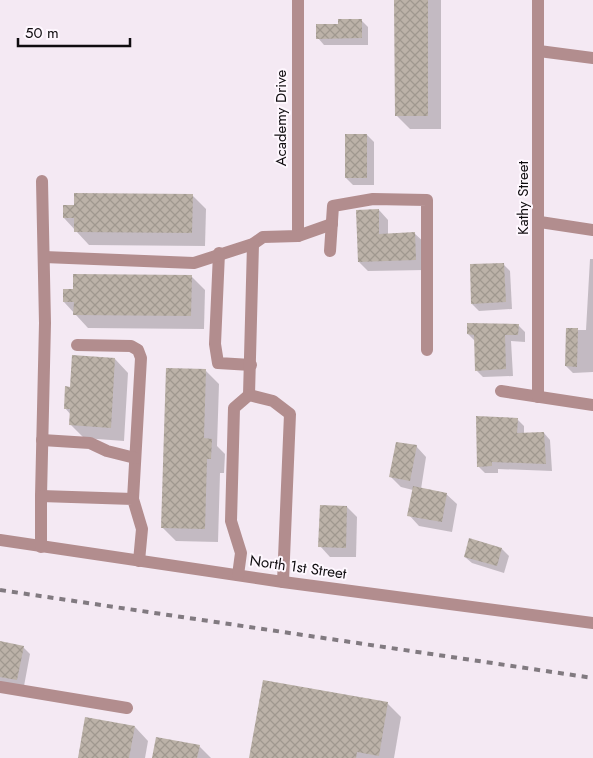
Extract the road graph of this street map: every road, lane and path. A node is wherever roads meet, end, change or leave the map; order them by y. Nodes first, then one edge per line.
1 (298, 0) edge
2 (538, 0) edge
3 (539, 51) junction
4 (593, 58) edge
5 (42, 181) dead end
6 (540, 222) junction
7 (332, 224) junction
8 (593, 230) edge
9 (298, 236) junction
10 (254, 244) junction
11 (330, 251) dead end
12 (219, 253) junction
13 (44, 257) junction
14 (77, 345) dead end
15 (427, 350) dead end
16 (251, 365) junction
17 (502, 391) dead end
18 (249, 395) junction
19 (538, 397) junction
20 (593, 405) edge
21 (42, 440) junction
22 (135, 458) junction
23 (40, 496) junction
24 (133, 499) junction
25 (0, 540) edge
26 (42, 547) junction
27 (139, 561) junction
28 (238, 575) junction
29 (283, 582) junction
30 (593, 623) edge
31 (0, 687) edge
32 (127, 708) dead end

1 - 9 street, Academy Drive
2 - 3 street, Kathy Street
3 - 4 street
3 - 6 street, Kathy Street
5 - 13 street
6 - 8 street
6 - 19 street, Kathy Street
7 - 9 street
7 - 11 street
7 - 15 street
9 - 10 street
10 - 12 street
10 - 16 street
12 - 13 street
12 - 16 street
13 - 21 street
14 - 22 street
16 - 18 street
17 - 19 street
18 - 28 street
18 - 29 street
19 - 20 street
21 - 22 street
21 - 23 street
22 - 24 street
23 - 24 street
23 - 26 street
24 - 27 street
25 - 26 street, North 1st Street
26 - 27 street, North 1st Street
27 - 28 street, North 1st Street
28 - 29 street, North 1st Street
29 - 30 street, North 1st Street
31 - 32 street

